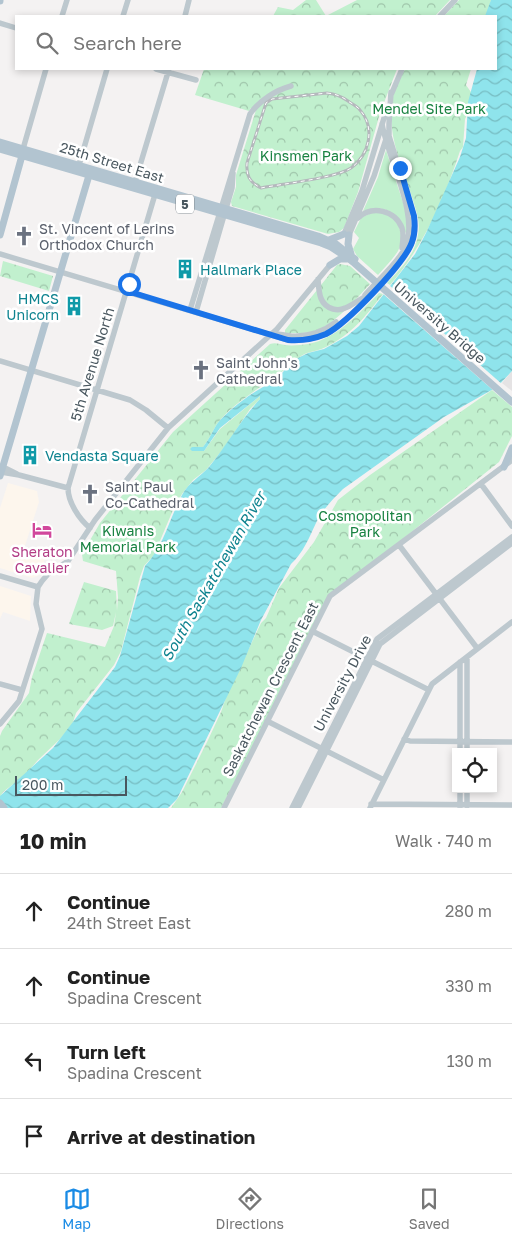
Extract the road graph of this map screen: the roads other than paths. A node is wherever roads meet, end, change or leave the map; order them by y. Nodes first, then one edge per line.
1 (67, 0) edge
2 (128, 0) edge
3 (189, 0) edge
4 (455, 0) edge
5 (62, 15) edge
6 (123, 15) edge
7 (185, 15) edge
8 (441, 15) edge
9 (0, 23) edge
10 (15, 28) edge
11 (46, 70) edge
12 (107, 70) edge
13 (169, 70) edge
14 (402, 70) edge
15 (196, 80) dead end
16 (291, 86) dead end
17 (385, 124) junction
18 (386, 139) junction
19 (0, 142) edge
20 (0, 149) edge
21 (23, 152) junction
22 (79, 165) junction
23 (90, 172) junction
24 (135, 182) junction
25 (156, 192) junction
26 (223, 212) junction
27 (357, 219) junction
28 (0, 235) edge
29 (346, 235) junction
30 (330, 244) junction
31 (402, 253) junction
32 (0, 254) edge
33 (353, 258) junction
34 (330, 265) junction
35 (61, 272) junction
36 (318, 279) junction
37 (127, 291) junction
38 (363, 298) junction
39 (193, 311) junction
40 (272, 334) junction
41 (0, 361) edge
42 (32, 370) junction
43 (98, 390) junction
44 (512, 397) edge
45 (512, 402) edge
46 (168, 428) junction
47 (512, 448) edge
48 (512, 460) edge
49 (504, 467) junction
50 (1, 471) edge
51 (480, 484) junction
52 (68, 488) junction
53 (512, 526) edge
54 (90, 528) junction
55 (512, 537) edge
56 (512, 543) edge
57 (399, 545) junction
58 (0, 576) edge
59 (38, 587) junction
60 (438, 596) junction
61 (512, 622) edge
62 (312, 631) junction
63 (477, 648) junction
64 (467, 657) junction
65 (369, 660) junction
66 (460, 662) junction
67 (0, 684) edge
68 (22, 690) junction
69 (429, 690) junction
70 (267, 722) junction
71 (0, 724) edge
72 (404, 739) junction
73 (460, 742) junction
74 (468, 742) junction
75 (512, 742) edge
76 (460, 748) edge
77 (467, 748) edge
78 (324, 750) junction
79 (384, 780) junction
80 (460, 793) edge
81 (467, 793) edge
82 (0, 803) edge
83 (512, 805) edge
84 (370, 806) edge
85 (460, 806) edge
86 (467, 806) edge
87 (4, 808) edge
88 (224, 808) edge
89 (292, 808) edge
90 (298, 808) edge

1 - 5 street
2 - 6 street
3 - 7 street
4 - 8 street
9 - 10 street
11 - 21 street
12 - 22 street
13 - 15 street
13 - 24 street
14 - 17 street
16 - 26 street
17 - 18 street
17 - 29 street
17 - 40 street
18 - 27 street
18 - 31 street
19 - 21 main road, 25th Street East / 5
20 - 21 main road, 25th Street East / 5
21 - 22 main road, 25th Street East / 5
21 - 23 main road, 25th Street East / 5
21 - 28 main road
22 - 23 main road, 25th Street East / 5
23 - 24 main road, 25th Street East / 5
23 - 25 main road, 25th Street East / 5
23 - 35 main road
24 - 25 main road, 25th Street East / 5
25 - 26 main road, 25th Street East / 5
25 - 37 street, 5th Avenue North
26 - 30 main road, 25th Street East / 5
26 - 39 street
27 - 29 street
27 - 31 street
29 - 30 main road
29 - 33 main road
30 - 33 main road, 25th Street East / 5
30 - 34 main road
31 - 38 street
32 - 35 street
33 - 34 main road
33 - 44 main road, University Bridge / 5, bridge
33 - 45 main road, University Bridge / 5, bridge
34 - 36 street
35 - 37 street
35 - 42 main road
36 - 38 street
36 - 40 street
37 - 39 street
37 - 43 street, 5th Avenue North
38 - 40 street
39 - 40 street
40 - 46 street
41 - 42 street
42 - 43 street
42 - 50 main road
43 - 46 street
43 - 52 street, 5th Avenue North
46 - 54 street
47 - 49 main road
48 - 49 street, Saskatchewan Crescent East
49 - 51 street, Saskatchewan Crescent East
50 - 52 street
51 - 53 street
51 - 57 street, Saskatchewan Crescent East
52 - 54 street
54 - 59 street
55 - 60 street, University Drive
56 - 60 street, University Drive
57 - 60 street
57 - 62 street, Saskatchewan Crescent East
58 - 59 street
59 - 68 street
60 - 63 street
60 - 65 street, University Drive
61 - 63 street
62 - 65 street
62 - 70 street, Saskatchewan Crescent East
63 - 64 street
64 - 66 street
64 - 74 street
65 - 69 street
65 - 78 street, University Drive
66 - 69 street
66 - 73 street
67 - 68 street
68 - 71 street
69 - 72 street
70 - 78 street
70 - 88 street, Saskatchewan Crescent East
72 - 73 street
72 - 79 street
73 - 74 street
73 - 76 street
74 - 75 street
74 - 77 street
78 - 79 street
78 - 89 street, University Drive
78 - 90 street, University Drive
79 - 84 street
80 - 85 street
81 - 86 street
82 - 87 main road
83 - 86 street
84 - 85 street
85 - 86 street

